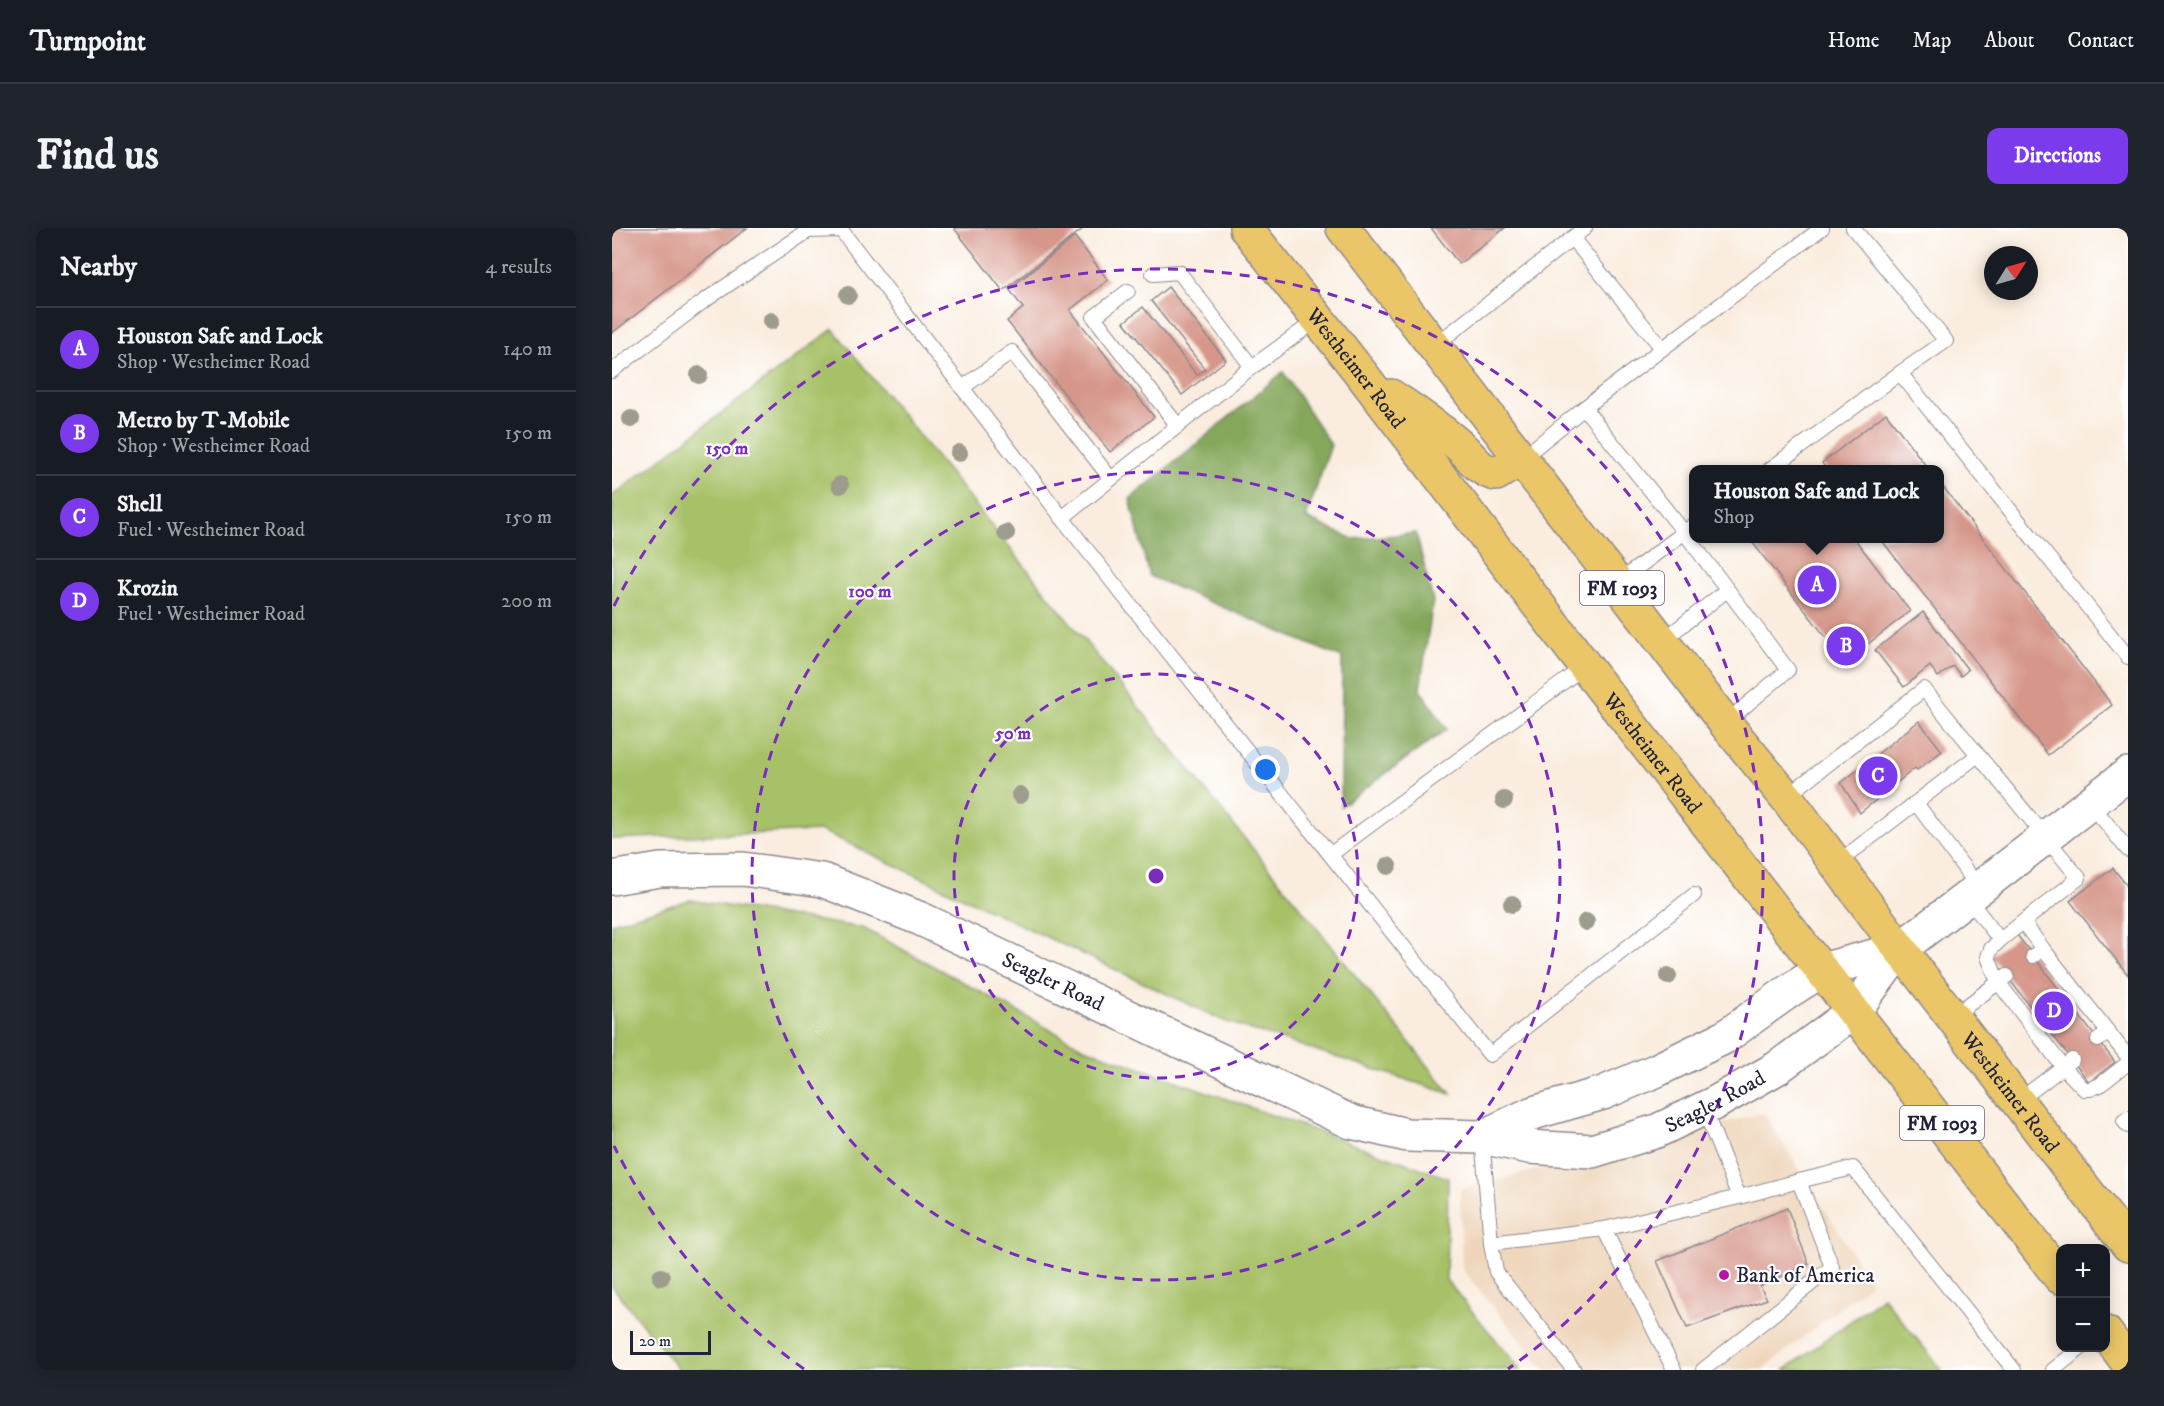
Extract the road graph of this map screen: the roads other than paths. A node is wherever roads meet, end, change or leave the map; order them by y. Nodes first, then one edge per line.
1 (1246, 228) edge
2 (1343, 228) edge
3 (1585, 228) edge
4 (1822, 228) edge
5 (1853, 228) edge
6 (1572, 238) junction
7 (1153, 274) dead end
8 (1128, 291) dead end
9 (1318, 319) junction
10 (1434, 346) junction
11 (1662, 348) junction
12 (1252, 367) junction
13 (612, 371) edge
14 (1900, 373) junction
15 (1363, 376) junction
16 (962, 388) junction
17 (1584, 408) junction
18 (1178, 426) junction
19 (1521, 459) junction
20 (1776, 465) edge
21 (1112, 479) junction
22 (1062, 518) junction
23 (1689, 529) edge
24 (1698, 543) edge
25 (1617, 583) junction
26 (1727, 590) junction
27 (1662, 641) junction
28 (2128, 657) edge
29 (1585, 666) junction
30 (1725, 723) junction
31 (1978, 755) junction
32 (2128, 774) edge
33 (1786, 797) junction
34 (1916, 803) junction
35 (2090, 803) junction
36 (2046, 837) junction
37 (2128, 850) edge
38 (1331, 854) junction
39 (1836, 864) junction
40 (612, 878) edge
41 (1973, 892) junction
42 (1694, 895) dead end
43 (2023, 922) junction
44 (2000, 940) junction
45 (1900, 949) junction
46 (1822, 970) junction
47 (2003, 979) junction
48 (1854, 1011) junction
49 (1952, 1017) junction
50 (2128, 1057) edge
51 (2128, 1063) edge
52 (2067, 1064) junction
53 (2017, 1102) junction
54 (1704, 1108) junction
55 (2128, 1118) edge
56 (2128, 1126) edge
57 (1482, 1137) junction
58 (1799, 1181) junction
59 (1739, 1197) junction
60 (1604, 1229) junction
61 (2126, 1238) edge
62 (1491, 1243) junction
63 (2056, 1271) edge
64 (2110, 1338) edge
65 (2075, 1352) edge
66 (2128, 1363) edge
67 (1574, 1370) edge
68 (1674, 1370) edge
69 (1703, 1370) edge
70 (2014, 1370) edge
71 (2053, 1370) edge

1 - 9 main road, Westheimer Road / FM 1093
2 - 10 main road, Westheimer Road / FM 1093
3 - 6 lane
4 - 11 lane
5 - 14 lane
6 - 10 lane
6 - 11 lane
7 - 12 lane
8 - 18 lane
9 - 12 lane
9 - 15 main road, Westheimer Road / FM 1093
10 - 19 main road, Westheimer Road / FM 1093
11 - 17 lane
12 - 18 lane
13 - 16 lane
14 - 20 lane
14 - 28 lane
15 - 19 main road
15 - 29 main road, Westheimer Road / FM 1093
16 - 21 lane
16 - 22 lane
17 - 19 lane
17 - 23 lane
18 - 21 lane
19 - 25 main road, Westheimer Road / FM 1093
21 - 22 lane
22 - 38 lane
23 - 25 lane
24 - 26 lane
25 - 27 main road, Westheimer Road / FM 1093
26 - 27 lane
26 - 30 lane
27 - 30 main road, Westheimer Road / FM 1093
29 - 38 lane
29 - 46 main road, Westheimer Road / FM 1093
30 - 33 main road, Westheimer Road / FM 1093
31 - 33 lane
31 - 34 lane
31 - 36 lane
32 - 35 street, Seagler Road
33 - 39 main road, Westheimer Road / FM 1093
34 - 39 lane
34 - 41 lane
35 - 36 street, Seagler Road
35 - 37 lane
36 - 41 street, Seagler Road
36 - 43 lane
38 - 42 lane
39 - 45 main road, Westheimer Road / FM 1093
40 - 57 street, Seagler Road
41 - 44 lane
41 - 45 street, Seagler Road
43 - 44 lane
43 - 50 lane
44 - 47 lane
45 - 46 street, Seagler Road
45 - 48 street, Seagler Road
45 - 49 main road, Westheimer Road / FM 1093
46 - 48 main road, Westheimer Road / FM 1093
46 - 57 street, Seagler Road
47 - 49 lane
47 - 52 lane
48 - 54 street, Seagler Road
48 - 63 main road, Westheimer Road / FM 1093
49 - 53 main road, Westheimer Road / FM 1093
51 - 52 lane
52 - 53 lane
53 - 61 main road, Westheimer Road / FM 1093
54 - 57 street, Seagler Road
54 - 59 lane
55 - 56 lane
57 - 62 lane
58 - 59 lane
58 - 69 lane
58 - 70 lane
59 - 60 lane
60 - 62 lane
60 - 68 lane
62 - 67 lane
64 - 66 main road
65 - 71 lane

